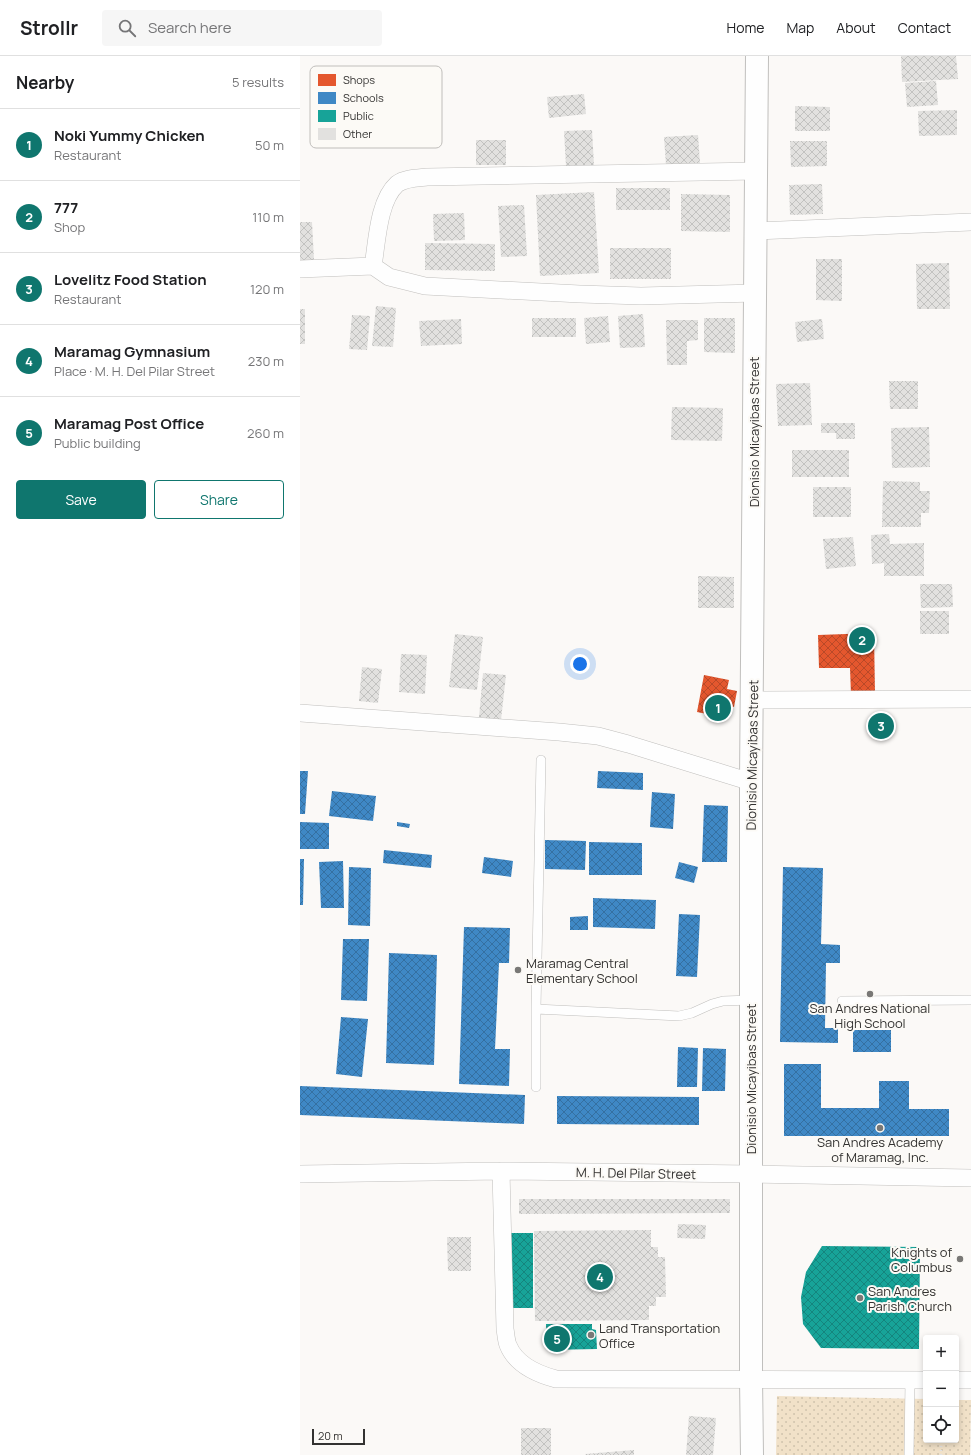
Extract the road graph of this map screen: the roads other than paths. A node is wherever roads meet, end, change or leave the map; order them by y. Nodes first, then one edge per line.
1 (757, 56) edge
2 (757, 172) junction
3 (971, 222) edge
4 (756, 231) junction
5 (373, 266) junction
6 (300, 269) edge
7 (756, 293) junction
8 (971, 699) edge
9 (752, 700) junction
10 (300, 713) edge
11 (541, 760) dead end
12 (751, 782) junction
13 (751, 1000) junction
14 (842, 1000) dead end
15 (971, 1000) edge
16 (536, 1009) junction
17 (536, 1087) dead end
18 (501, 1171) junction
19 (300, 1174) edge
20 (751, 1174) junction
21 (971, 1178) edge
22 (751, 1378) junction
23 (918, 1380) edge
24 (959, 1380) edge
25 (971, 1380) edge
26 (752, 1455) edge
27 (909, 1455) edge

1 - 2 street, Dionisio Micayibas Street
2 - 4 street, Dionisio Micayibas Street
2 - 5 street
3 - 4 street
4 - 7 street, Dionisio Micayibas Street
5 - 6 street
5 - 7 street
7 - 9 street, Dionisio Micayibas Street
8 - 9 street
9 - 12 street, Dionisio Micayibas Street
10 - 12 street
11 - 16 lane
12 - 13 street, Dionisio Micayibas Street
13 - 16 lane
13 - 20 street, Dionisio Micayibas Street
14 - 15 lane
16 - 17 lane
18 - 19 street, M. H. Del Pilar Street
18 - 20 street, M. H. Del Pilar Street
18 - 22 street
20 - 21 street, M. H. Del Pilar Street
20 - 22 street, Dionisio Micayibas Street
22 - 23 street
22 - 26 street, Dionisio Micayibas Street
23 - 27 lane
24 - 25 street

